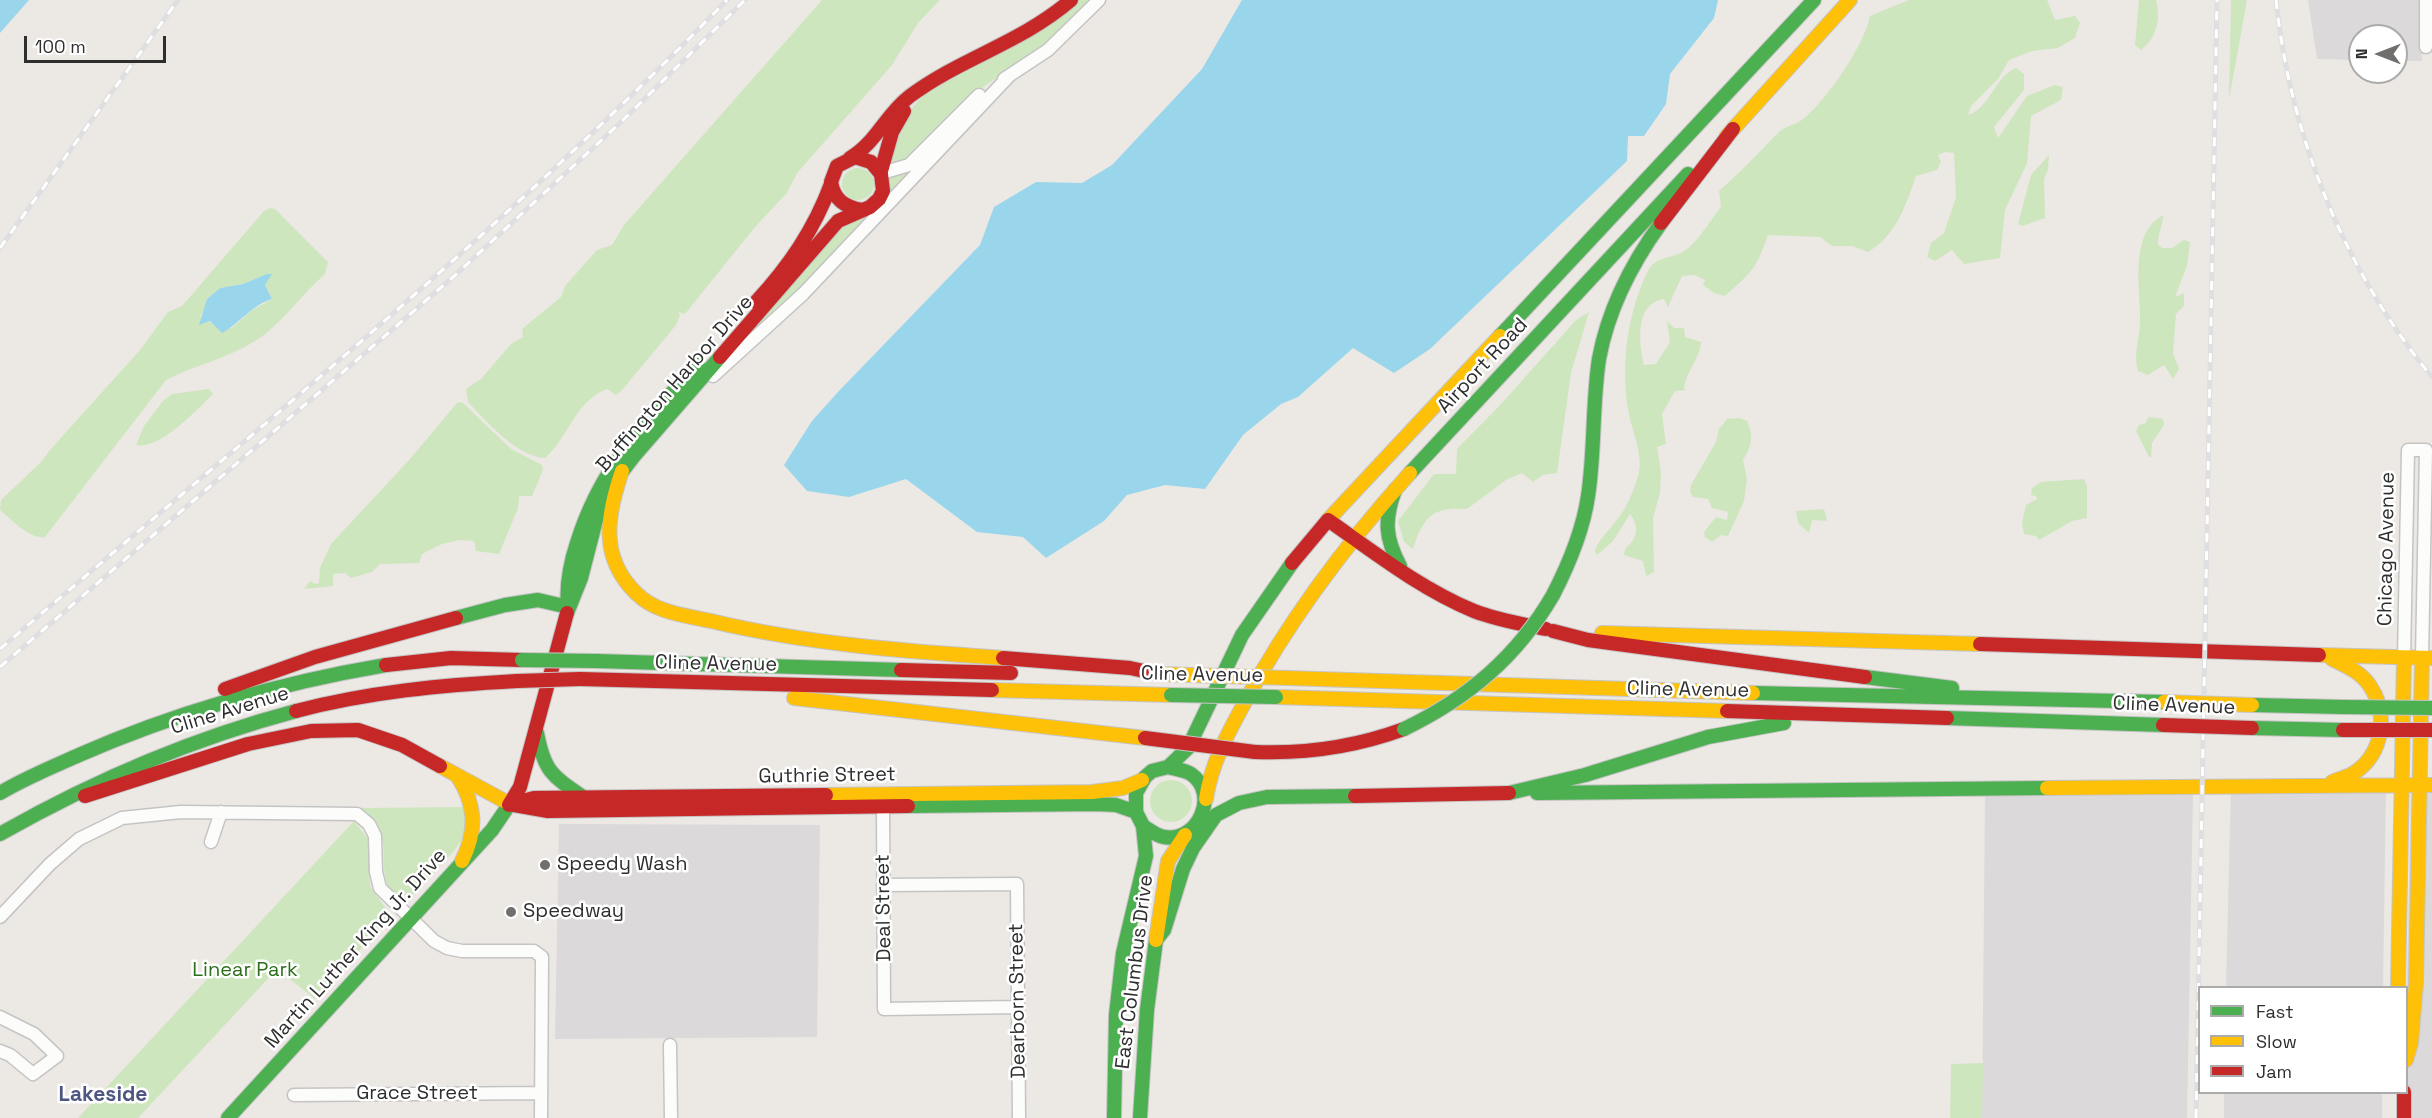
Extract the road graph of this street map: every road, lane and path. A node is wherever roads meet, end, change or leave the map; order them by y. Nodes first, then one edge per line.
1 (1071, 0) edge
2 (1099, 0) edge
3 (1814, 0) edge
4 (1850, 0) edge
5 (2426, 0) edge
6 (2426, 47) dead end
7 (1010, 75) junction
8 (921, 89) junction
9 (1733, 129) junction
10 (850, 158) junction
11 (881, 172) junction
12 (831, 184) junction
13 (862, 210) junction
14 (676, 409) junction
15 (622, 471) junction
16 (1395, 490) junction
17 (1328, 520) junction
18 (1354, 536) junction
19 (1402, 571) junction
20 (568, 607) junction
21 (1553, 631) junction
22 (2320, 655) junction
23 (2404, 658) junction
24 (2427, 658) edge
25 (1158, 674) junction
26 (668, 683) junction
27 (2036, 699) junction
28 (2432, 708) edge
29 (1965, 718) junction
30 (162, 722) junction
31 (536, 724) junction
32 (2432, 730) edge
33 (1168, 767) junction
34 (458, 777) junction
35 (1142, 780) junction
36 (2426, 785) edge
37 (2316, 786) junction
38 (2402, 786) junction
39 (0, 792) edge
40 (1509, 793) junction
41 (584, 798) junction
42 (1206, 799) junction
43 (672, 803) junction
44 (510, 804) junction
45 (47, 805) junction
46 (883, 806) junction
47 (221, 812) junction
48 (1136, 812) junction
49 (1216, 815) junction
50 (1143, 826) junction
51 (1189, 832) junction
52 (0, 834) edge
53 (211, 842) dead end
54 (462, 861) junction
55 (883, 885) junction
56 (0, 917) edge
57 (410, 918) junction
58 (1155, 940) junction
59 (2398, 986) edge
60 (1018, 1007) junction
61 (0, 1017) edge
62 (670, 1045) dead end
63 (0, 1051) edge
64 (2408, 1053) edge
65 (541, 1093) junction
66 (2404, 1094) edge
67 (294, 1095) dead end
68 (228, 1118) edge
69 (541, 1118) edge
70 (671, 1118) edge
71 (1019, 1118) edge
72 (1114, 1118) edge
73 (1140, 1118) edge
74 (2404, 1118) edge

1 - 8 main road
2 - 7 street
3 - 17 main road, Airport Road
4 - 9 main road, Airport Road
5 - 6 street
7 - 11 street
7 - 14 street
8 - 10 main road
8 - 11 main road
9 - 16 main road, Airport Road
9 - 26 main road, bridge
10 - 11 main road
10 - 12 main road
11 - 13 main road
12 - 13 main road
12 - 20 main road, Buffington Harbor Drive
13 - 14 main road, Buffington Harbor Drive
14 - 15 main road, Buffington Harbor Drive
15 - 20 main road, Buffington Harbor Drive
15 - 25 main road
16 - 18 main road, Airport Road
16 - 19 main road
17 - 18 main road
17 - 33 main road, Airport Road
18 - 19 main road
18 - 42 main road, Airport Road
19 - 21 main road
20 - 30 main road
20 - 31 main road
21 - 22 main road
21 - 27 main road
22 - 23 main road
22 - 37 main road
23 - 24 main road
23 - 24 street, Chicago Avenue
23 - 38 main road, Chicago Avenue
24 - 36 main road, Chicago Avenue
25 - 27 main road, Cline Avenue, bridge
25 - 30 main road, Cline Avenue, bridge
26 - 29 main road, Cline Avenue, bridge
26 - 45 main road, Cline Avenue, bridge
27 - 28 main road, Cline Avenue, bridge
29 - 32 main road, Cline Avenue, bridge
29 - 40 main road
30 - 39 main road, Cline Avenue
31 - 41 main road
31 - 44 main road
33 - 35 main road
33 - 42 main road
34 - 44 main road
34 - 45 main road
34 - 54 main road
35 - 43 main road, Guthrie Street
35 - 48 main road
36 - 38 main road
36 - 64 main road, Chicago Avenue
37 - 38 main road
37 - 40 main road
38 - 59 main road, Chicago Avenue
40 - 49 main road
41 - 43 main road, Guthrie Street
41 - 44 main road, Guthrie Street
42 - 51 main road
43 - 44 main road, Guthrie Street
43 - 46 main road, Guthrie Street
44 - 54 main road, Martin Luther King Jr. Drive
45 - 52 main road, Cline Avenue
46 - 48 main road, Guthrie Street
46 - 55 street, Deal Street
47 - 53 street
47 - 56 street
47 - 57 street
48 - 50 main road
49 - 51 main road
49 - 58 main road
50 - 51 main road
50 - 72 main road, East Columbus Drive
51 - 58 main road, East Columbus Drive
54 - 57 main road, Martin Luther King Jr. Drive
55 - 60 street, Dearborn Street
55 - 60 street, Deal Street
57 - 65 street
57 - 68 main road, Martin Luther King Jr. Drive
58 - 73 main road, East Columbus Drive
60 - 71 street, Dearborn Street
61 - 63 street
62 - 70 street
65 - 67 street, Grace Street
65 - 69 street
66 - 74 main road

